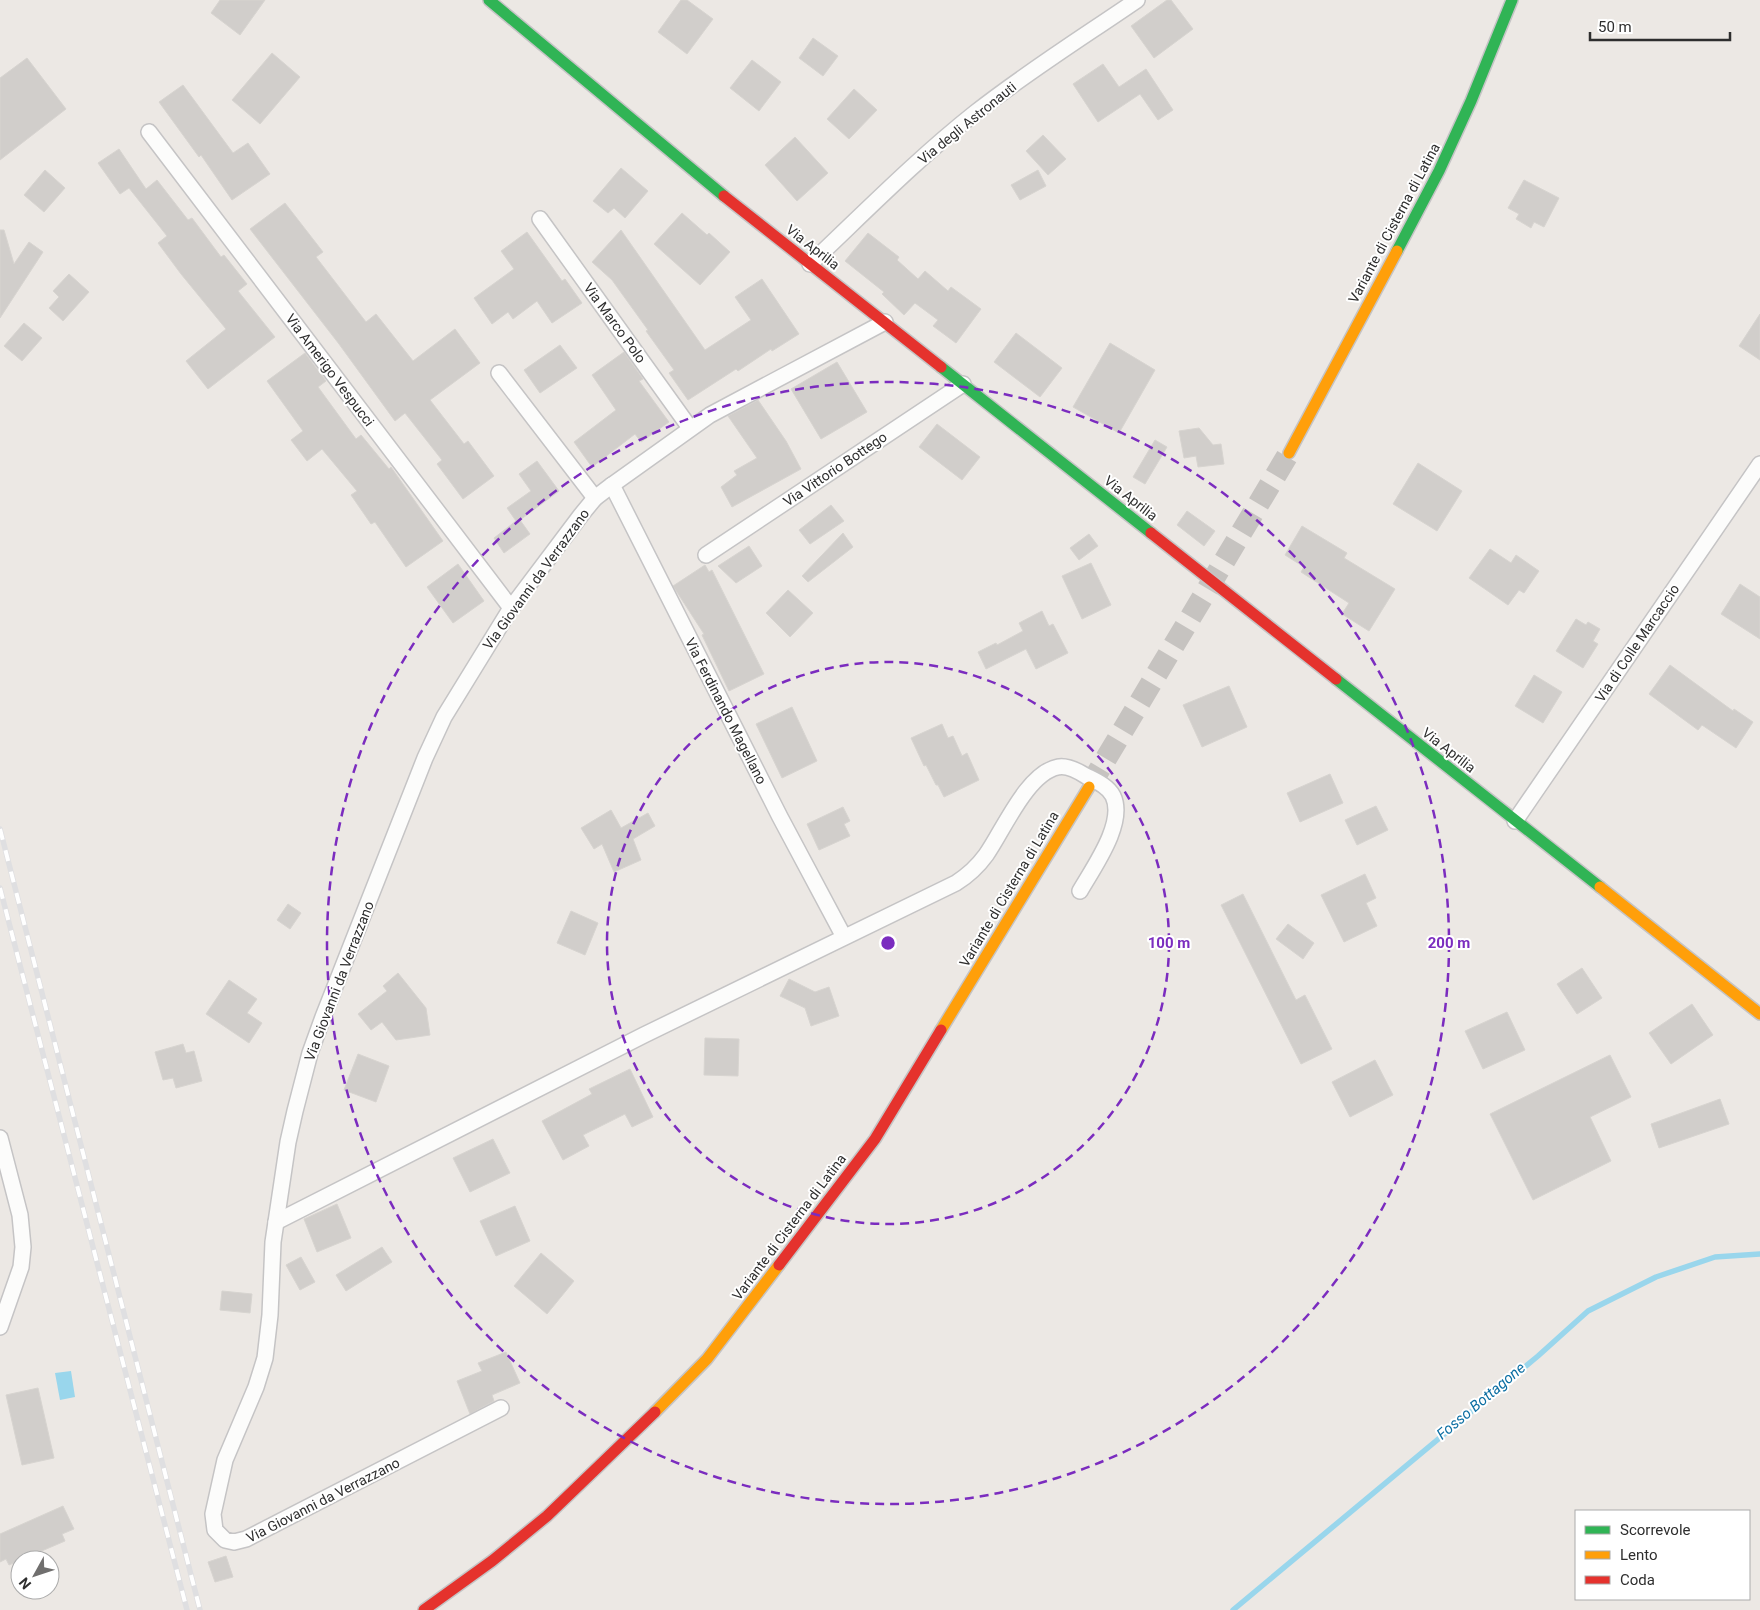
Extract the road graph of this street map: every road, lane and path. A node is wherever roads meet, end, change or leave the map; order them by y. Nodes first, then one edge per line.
1 (489, 0) edge
2 (1137, 0) edge
3 (1512, 0) edge
4 (149, 132) dead end
5 (540, 218) dead end
6 (810, 264) junction
7 (885, 322) junction
8 (499, 373) dead end
9 (963, 384) junction
10 (690, 428) junction
11 (1289, 453) tunnel mouth
12 (1760, 464) edge
13 (612, 484) junction
14 (595, 498) junction
15 (706, 555) dead end
16 (511, 608) junction
17 (1089, 787) tunnel mouth
18 (1515, 821) junction
19 (1080, 891) dead end
20 (844, 937) junction
21 (1760, 1014) edge
22 (0, 1138) edge
23 (276, 1222) junction
24 (0, 1327) edge
25 (501, 1408) dead end
26 (424, 1610) edge

1 - 6 street, Via Aprilia
2 - 6 street, Via degli Astronauti
3 - 11 street, Variante di Cisterna di Latina
4 - 16 street, Via Amerigo Vespucci
5 - 10 street, Via Marco Polo
6 - 7 street, Via Aprilia
7 - 9 street, Via Aprilia
7 - 10 street, Via Giovanni da Verrazzano
8 - 14 street
9 - 15 street, Via Vittorio Bottego
9 - 18 street, Via Aprilia
10 - 13 street, Via Giovanni da Verrazzano
12 - 18 street, Via di Colle Marcaccio
13 - 14 street, Via Giovanni da Verrazzano
13 - 20 street, Via Ferdinando Magellano
14 - 16 street, Via Giovanni da Verrazzano
16 - 23 street, Via Giovanni da Verrazzano
17 - 26 street, Variante di Cisterna di Latina
18 - 21 street, Via Aprilia
19 - 20 street
20 - 23 street
22 - 24 street
23 - 25 street, Via Giovanni da Verrazzano

